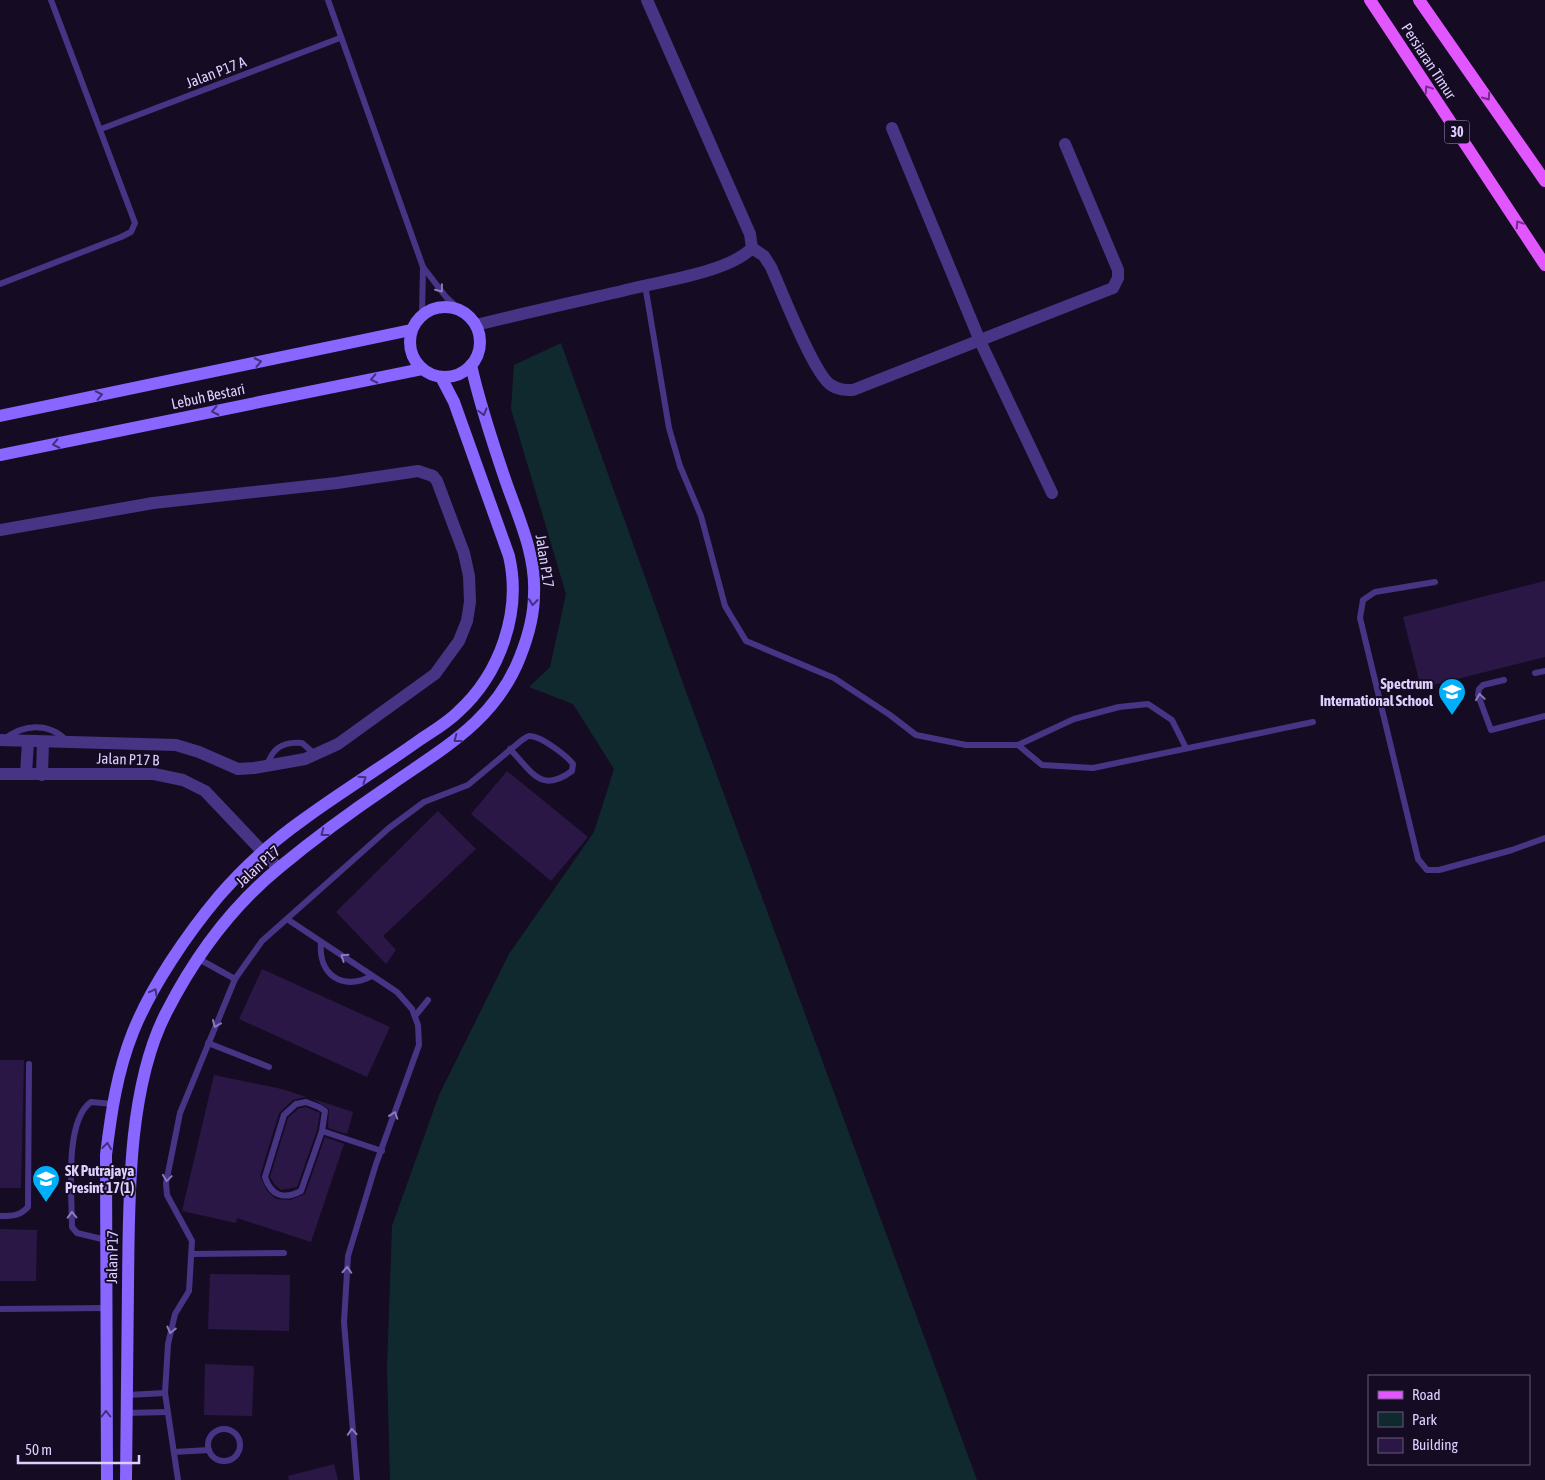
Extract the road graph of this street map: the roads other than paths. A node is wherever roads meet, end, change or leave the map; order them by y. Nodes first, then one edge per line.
1 (51, 0) edge
2 (328, 0) edge
3 (647, 0) edge
4 (1370, 0) edge
5 (1419, 0) edge
6 (340, 38) junction
7 (892, 128) dead end
8 (101, 130) junction
9 (1066, 144) dead end
10 (1545, 181) edge
11 (752, 248) junction
12 (1545, 265) edge
13 (423, 267) junction
14 (0, 284) edge
15 (645, 285) junction
16 (460, 310) junction
17 (422, 314) junction
18 (476, 325) junction
19 (411, 330) junction
20 (980, 341) junction
21 (471, 365) junction
22 (422, 369) junction
23 (441, 377) junction
24 (0, 416) edge
25 (0, 455) edge
26 (1052, 493) dead end
27 (0, 530) edge
28 (1435, 582) dead end
29 (1545, 670) edge
30 (1535, 673) dead end
31 (1504, 680) dead end
32 (1545, 716) edge
33 (1313, 722) dead end
34 (1, 740) edge
35 (28, 741) junction
36 (43, 742) junction
37 (69, 743) junction
38 (1018, 745) junction
39 (1186, 748) junction
40 (510, 749) junction
41 (316, 755) junction
42 (267, 766) junction
43 (0, 774) edge
44 (26, 774) junction
45 (42, 775) junction
46 (1545, 838) edge
47 (263, 852) junction
48 (278, 868) junction
49 (288, 919) junction
50 (321, 942) junction
51 (197, 958) junction
52 (372, 976) junction
53 (235, 979) junction
54 (428, 1000) dead end
55 (415, 1016) junction
56 (208, 1043) junction
57 (29, 1064) dead end
58 (269, 1067) dead end
59 (113, 1104) junction
60 (322, 1131) junction
61 (382, 1151) junction
62 (0, 1216) edge
63 (106, 1240) junction
64 (284, 1253) dead end
65 (192, 1254) junction
66 (106, 1308) junction
67 (0, 1309) edge
68 (165, 1393) junction
69 (127, 1395) junction
70 (167, 1412) junction
71 (127, 1413) junction
72 (208, 1450) junction
73 (174, 1452) junction
74 (107, 1480) edge
75 (126, 1480) edge
76 (178, 1480) edge
77 (357, 1480) edge

1 - 8 lane
2 - 6 lane
3 - 11 street
12 -> 4 main road, Persiaran Timur / 30
5 -> 10 main road, Persiaran Timur
6 - 8 lane, Jalan P17 A
6 - 13 lane
7 - 20 street
8 - 14 lane
9 - 20 street
11 - 15 street
11 - 20 street
13 -> 16 lane
13 - 17 lane
15 - 18 street
15 - 38 lane
16 - 17 street
16 - 18 street
17 - 19 street
18 - 21 street
19 - 22 street
24 -> 19 street, Lebuh Bestari
20 - 26 street
21 - 23 street
21 -> 48 street, Jalan P17
22 - 23 street
22 -> 25 street, Lebuh Bestari
47 -> 23 street, Jalan P17
27 - 41 street
28 - 46 lane
29 - 30 lane
32 -> 31 lane
33 - 39 lane
34 - 35 street
34 - 37 lane
35 - 36 street
35 - 44 street
36 - 37 street
36 - 45 street
37 - 42 street
38 - 39 lane
38 - 39 lane
40 - 40 lane
40 - 49 lane
41 - 42 street
41 - 42 lane
43 - 44 street, Jalan P17 B
44 - 45 street, Jalan P17 B
45 - 47 street, Jalan P17 B
47 - 48 street, Jalan P17 B
59 -> 47 street, Jalan P17
48 - 51 street, Jalan P17
49 - 50 lane
49 - 53 lane
52 -> 50 lane
50 - 52 lane
51 - 53 lane
51 - 69 street, Jalan P17
52 - 55 lane
53 -> 56 lane
54 - 55 lane
61 -> 55 lane
56 - 58 lane
56 -> 65 lane
57 - 62 lane
63 -> 59 street, Jalan P17
63 -> 59 lane
60 - 60 lane
60 - 61 lane
77 -> 61 lane
63 - 66 street, Jalan P17
64 - 65 lane
65 -> 68 lane
66 - 67 lane
74 -> 66 street, Jalan P17
68 - 69 lane
68 - 70 lane
69 - 71 street, Jalan P17
70 - 71 lane
70 - 73 lane
71 - 75 street, Jalan P17
72 - 72 lane
72 - 73 lane
73 - 76 lane

